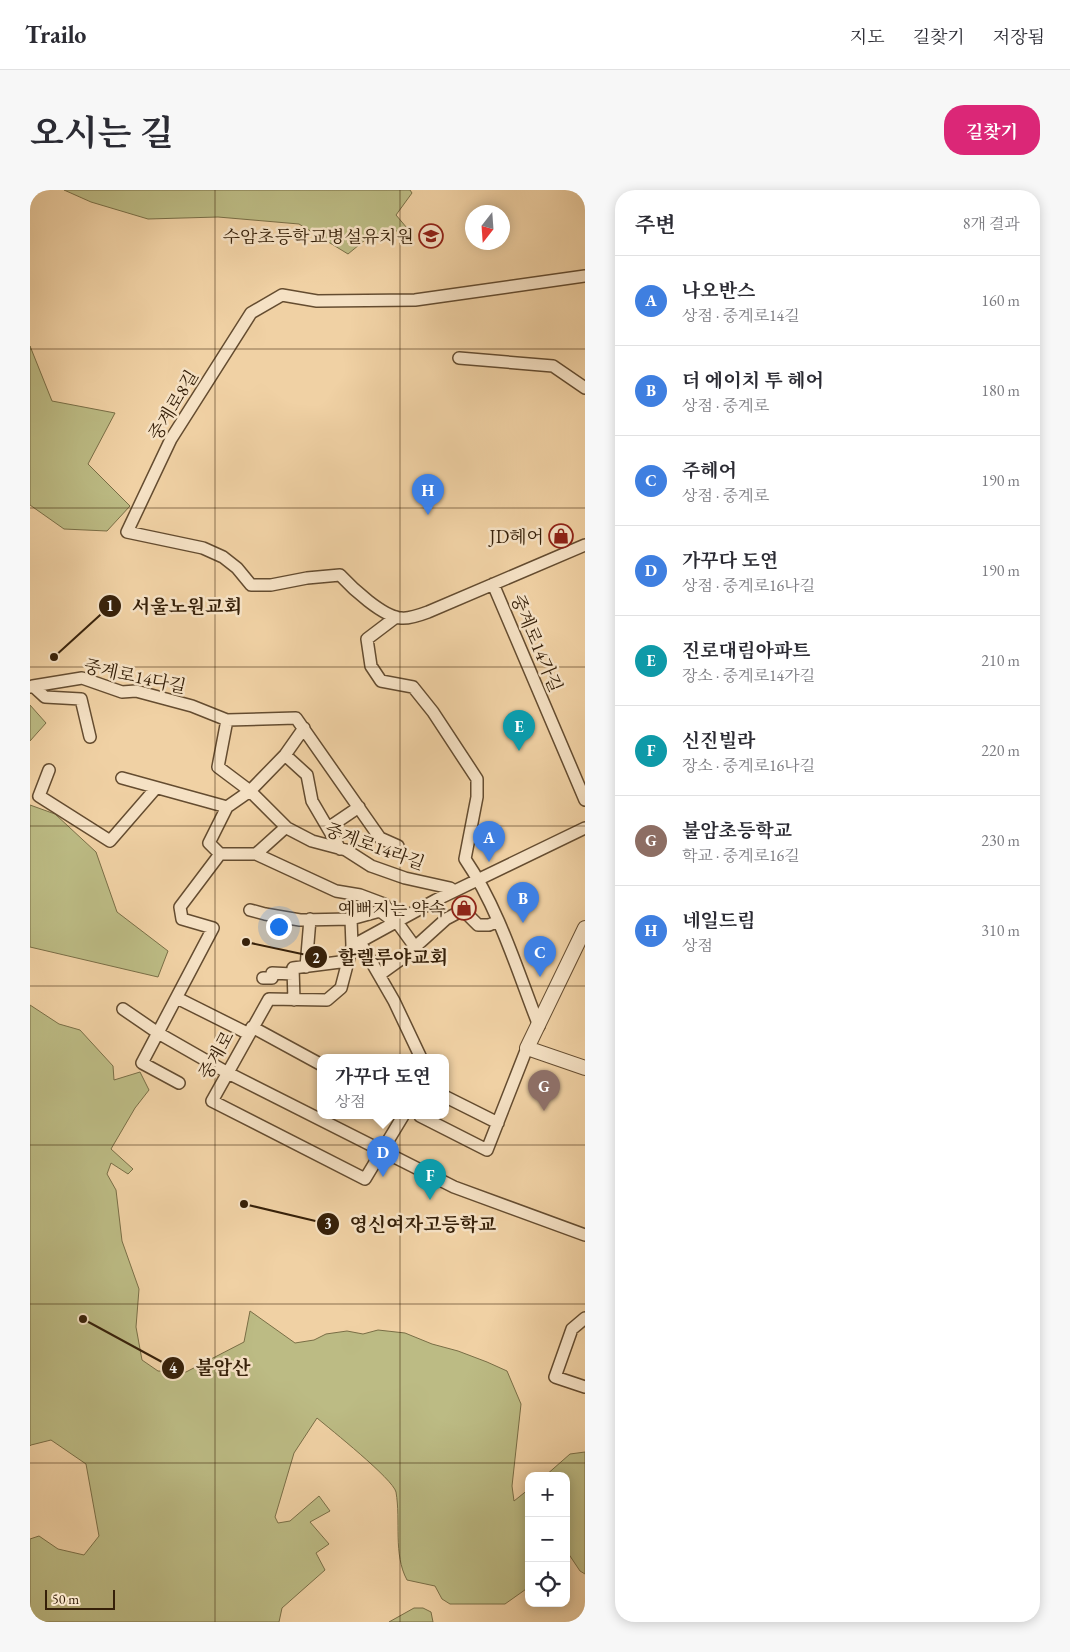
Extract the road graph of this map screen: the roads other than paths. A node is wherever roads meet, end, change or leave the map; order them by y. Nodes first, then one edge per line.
1 (585, 276) edge
2 (459, 358) dead end
3 (585, 388) edge
4 (585, 545) edge
5 (493, 584) junction
6 (396, 617) junction
7 (32, 686) edge
8 (227, 720) junction
9 (304, 728) junction
10 (90, 737) dead end
11 (284, 755) junction
12 (49, 770) dead end
13 (122, 778) dead end
14 (156, 788) junction
15 (250, 791) junction
16 (585, 800) edge
17 (227, 807) junction
18 (358, 807) junction
19 (286, 827) junction
20 (328, 828) junction
21 (585, 828) edge
22 (398, 846) dead end
23 (340, 849) junction
24 (220, 854) junction
25 (256, 854) junction
26 (479, 880) junction
27 (454, 891) junction
28 (250, 910) dead end
29 (351, 919) junction
30 (310, 920) junction
31 (498, 921) junction
32 (396, 922) junction
33 (585, 928) edge
34 (356, 944) junction
35 (415, 947) junction
36 (348, 961) junction
37 (306, 967) junction
38 (293, 974) junction
39 (379, 976) junction
40 (263, 978) dead end
41 (177, 998) junction
42 (294, 1000) junction
43 (122, 1009) dead end
44 (539, 1026) junction
45 (250, 1031) junction
46 (158, 1033) junction
47 (527, 1048) junction
48 (419, 1054) edge
49 (317, 1063) edge
50 (585, 1068) edge
51 (228, 1073) junction
52 (179, 1083) dead end
53 (449, 1098) edge
54 (317, 1119) edge
55 (318, 1119) edge
56 (401, 1119) edge
57 (426, 1119) edge
58 (498, 1123) junction
59 (382, 1152) junction
60 (585, 1235) edge
61 (585, 1318) edge
62 (585, 1386) edge

1 - 6 street, 중계로8길
2 - 3 street
4 - 5 street
5 - 6 street
5 - 16 street, 중계로14가길
6 - 26 street
7 - 8 street, 중계로14다길
7 - 10 street, 중계로14다길
8 - 9 street, 중계로14다길
8 - 15 street, 중계로14라길
9 - 11 street
9 - 18 street
11 - 15 street
11 - 20 street
12 - 14 street
13 - 14 street
14 - 17 street
15 - 17 street
15 - 19 street, 중계로14라길
17 - 24 street
18 - 20 street
18 - 22 street
19 - 23 street, 중계로14라길
19 - 25 street
20 - 23 street
21 - 26 street
23 - 27 street, 중계로14라길
24 - 25 street
24 - 41 street
25 - 32 street
26 - 27 street
26 - 31 street
27 - 32 street
28 - 30 street
29 - 30 street
29 - 32 street
29 - 34 street
30 - 37 street
31 - 35 street
31 - 44 street
32 - 34 street
32 - 35 street
33 - 44 street
34 - 36 street
34 - 39 street
35 - 39 street
36 - 37 street
36 - 42 street
37 - 38 street
38 - 40 street
38 - 42 street
39 - 48 street
41 - 45 street
41 - 46 street
42 - 45 street, 중계로
43 - 46 street
44 - 47 street
45 - 49 street
45 - 51 street, 중계로
46 - 51 street
46 - 52 street
47 - 50 street
47 - 58 street
51 - 54 street
51 - 59 street, 중계로
53 - 58 street
55 - 59 street
56 - 59 street
57 - 58 street
59 - 60 street
61 - 62 street

